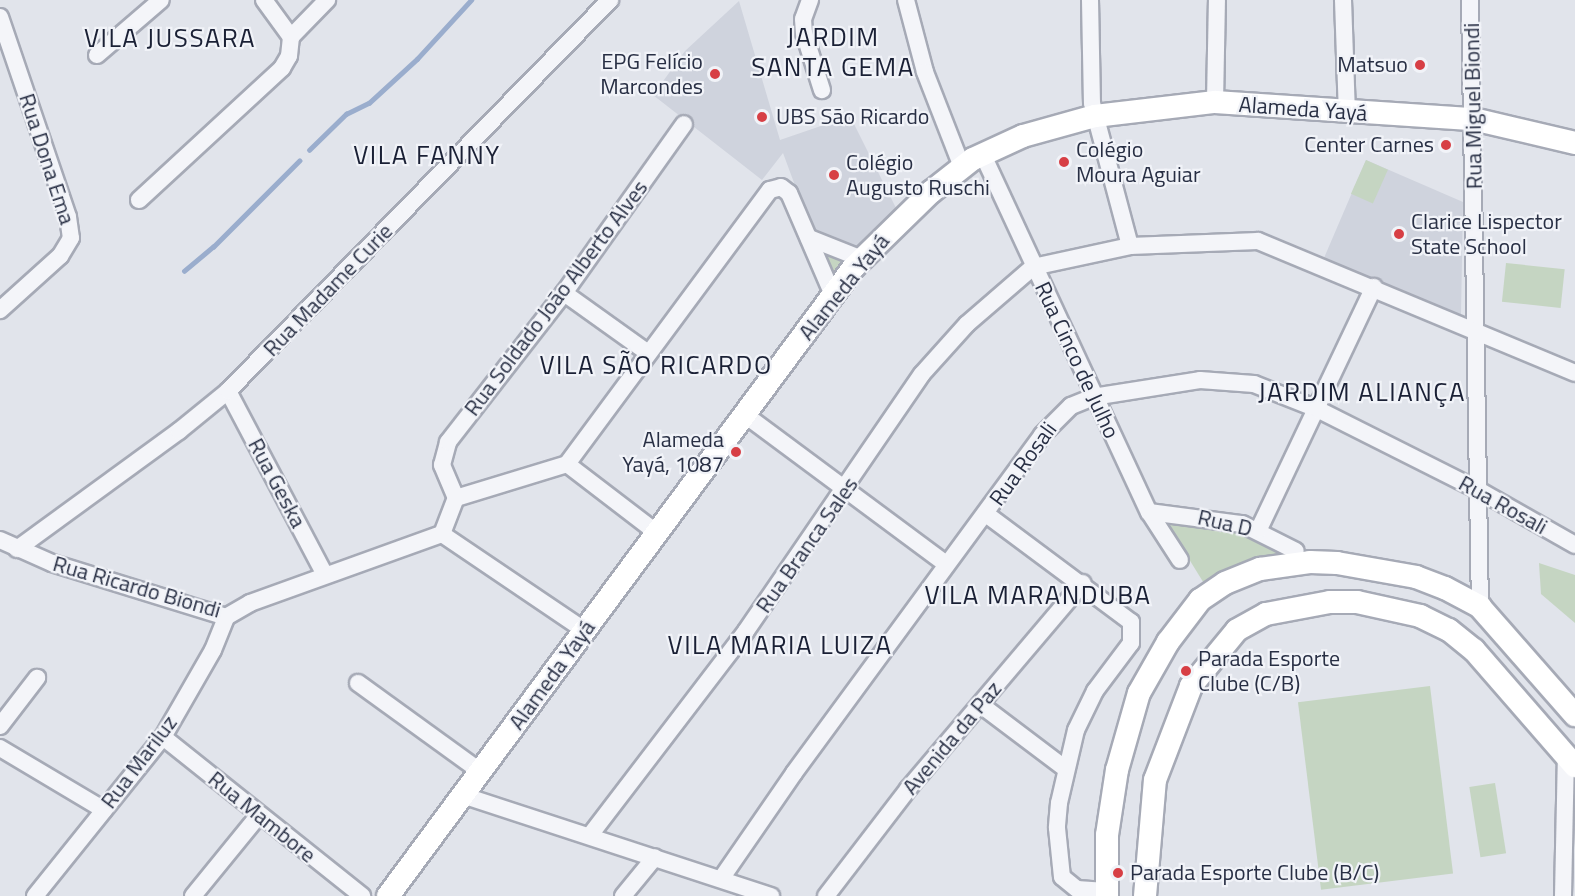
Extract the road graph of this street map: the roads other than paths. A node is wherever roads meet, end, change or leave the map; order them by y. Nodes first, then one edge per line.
1 (161, 0) edge
2 (264, 0) edge
3 (327, 0) edge
4 (610, 0) edge
5 (810, 0) edge
6 (906, 0) edge
7 (1090, 0) edge
8 (1217, 0) edge
9 (1343, 0) edge
10 (1470, 0) edge
11 (0, 17) edge
12 (291, 37) junction
13 (97, 55) dead end
14 (822, 90) dead end
15 (1215, 102) junction
16 (1347, 113) junction
17 (1095, 116) junction
18 (1473, 119) junction
19 (684, 124) dead end
20 (1575, 143) edge
21 (983, 154) junction
22 (962, 168) junction
23 (139, 200) dead end
24 (809, 238) junction
25 (1130, 246) junction
26 (862, 259) junction
27 (1033, 267) junction
28 (1374, 287) junction
29 (564, 293) junction
30 (834, 295) junction
31 (0, 310) edge
32 (1478, 333) junction
33 (648, 353) junction
34 (1575, 373) edge
35 (228, 391) junction
36 (1093, 396) junction
37 (1317, 409) junction
38 (744, 414) junction
39 (567, 464) junction
40 (847, 488) junction
41 (1480, 491) junction
42 (456, 498) junction
43 (1149, 512) junction
44 (986, 514) junction
45 (1258, 529) junction
46 (656, 532) junction
47 (442, 534) junction
48 (0, 540) edge
49 (1575, 545) edge
50 (17, 549) junction
51 (1296, 551) dead end
52 (1180, 560) dead end
53 (946, 564) junction
54 (326, 575) junction
55 (1083, 584) junction
56 (1480, 607) junction
57 (226, 617) junction
58 (585, 631) junction
59 (37, 678) dead end
60 (358, 683) dead end
61 (981, 705) junction
62 (1575, 715) edge
63 (0, 726) edge
64 (163, 737) junction
65 (0, 748) edge
66 (1570, 761) edge
67 (1066, 769) junction
68 (481, 772) junction
69 (465, 796) junction
70 (104, 810) junction
71 (259, 815) junction
72 (1575, 815) edge
73 (591, 834) junction
74 (1564, 847) junction
75 (655, 857) junction
76 (721, 879) junction
77 (1106, 894) edge
78 (35, 896) edge
79 (193, 896) edge
80 (362, 896) edge
81 (388, 896) edge
82 (623, 896) edge
83 (771, 896) edge
84 (826, 896) edge
85 (1145, 896) edge
86 (1563, 896) edge

1 - 13 street
2 - 12 street
3 - 12 street
4 - 35 street, Rua Madame Curie
5 - 14 street
6 - 22 street
7 - 17 street
8 - 15 street
9 - 16 street
10 - 18 street, Rua Miguel Biondi
11 - 31 street, Rua Dona Ema
12 - 23 street
15 - 16 street, Alameda Yayá
15 - 17 street, Alameda Yayá
16 - 18 street, Alameda Yayá
17 - 21 street, Alameda Yayá
17 - 25 street
18 - 20 street, Alameda Yayá
18 - 32 street, Rua Miguel Biondi
19 - 29 street, Rua Soldado João Alberto Alves
21 - 22 street, Alameda Yayá
21 - 27 street, Rua Cinco de Julho
22 - 26 street, Alameda Yayá
24 - 26 street
24 - 30 street
24 - 33 street
25 - 27 street
25 - 28 street
26 - 30 street, Alameda Yayá
27 - 36 street, Rua Cinco de Julho
27 - 40 street, Rua Branca Sales
28 - 32 street
28 - 37 street
29 - 33 street
29 - 42 street, Rua Soldado João Alberto Alves
30 - 38 street, Alameda Yayá
32 - 34 street
32 - 41 street, Rua Miguel Biondi
33 - 39 street
35 - 50 street, Rua Madame Curie
35 - 54 street, Rua Geska
36 - 37 street, Rua Rosali
36 - 43 street, Rua Cinco de Julho
36 - 44 street, Rua Rosali
37 - 41 street, Rua Rosali
37 - 45 street
38 - 40 street
38 - 46 street, Alameda Yayá
39 - 42 street
39 - 46 street
40 - 53 street
40 - 73 street, Rua Branca Sales
41 - 49 street, Rua Rosali
41 - 56 street, Rua Miguel Biondi
42 - 47 street
43 - 45 street, Rua D
43 - 52 street, Rua Cinco de Julho
44 - 53 street, Rua Rosali
44 - 55 street
45 - 51 street, Rua D
46 - 58 street, Alameda Yayá
47 - 54 street, Rua Ricardo Biondi
47 - 58 street
48 - 50 street, Rua Ricardo Biondi
50 - 57 street, Rua Ricardo Biondi
53 - 76 street, Rua Rosali
54 - 57 street, Rua Ricardo Biondi
55 - 61 street, Avenida da Paz
55 - 67 street
56 - 62 street
56 - 77 street
57 - 64 street, Rua Mariluz
58 - 68 street, Alameda Yayá
59 - 63 street
60 - 68 street
61 - 67 street
61 - 84 street, Avenida da Paz
64 - 70 street, Rua Mariluz
64 - 71 street, Rua Mambore
65 - 70 street
66 - 74 street
66 - 85 street
67 - 77 street
68 - 69 street, Alameda Yayá
69 - 73 street
69 - 81 street, Alameda Yayá
70 - 78 street, Rua Mariluz
71 - 79 street
71 - 80 street, Rua Mambore
72 - 74 street
73 - 75 street
74 - 86 street
75 - 76 street
75 - 82 street
76 - 83 street

